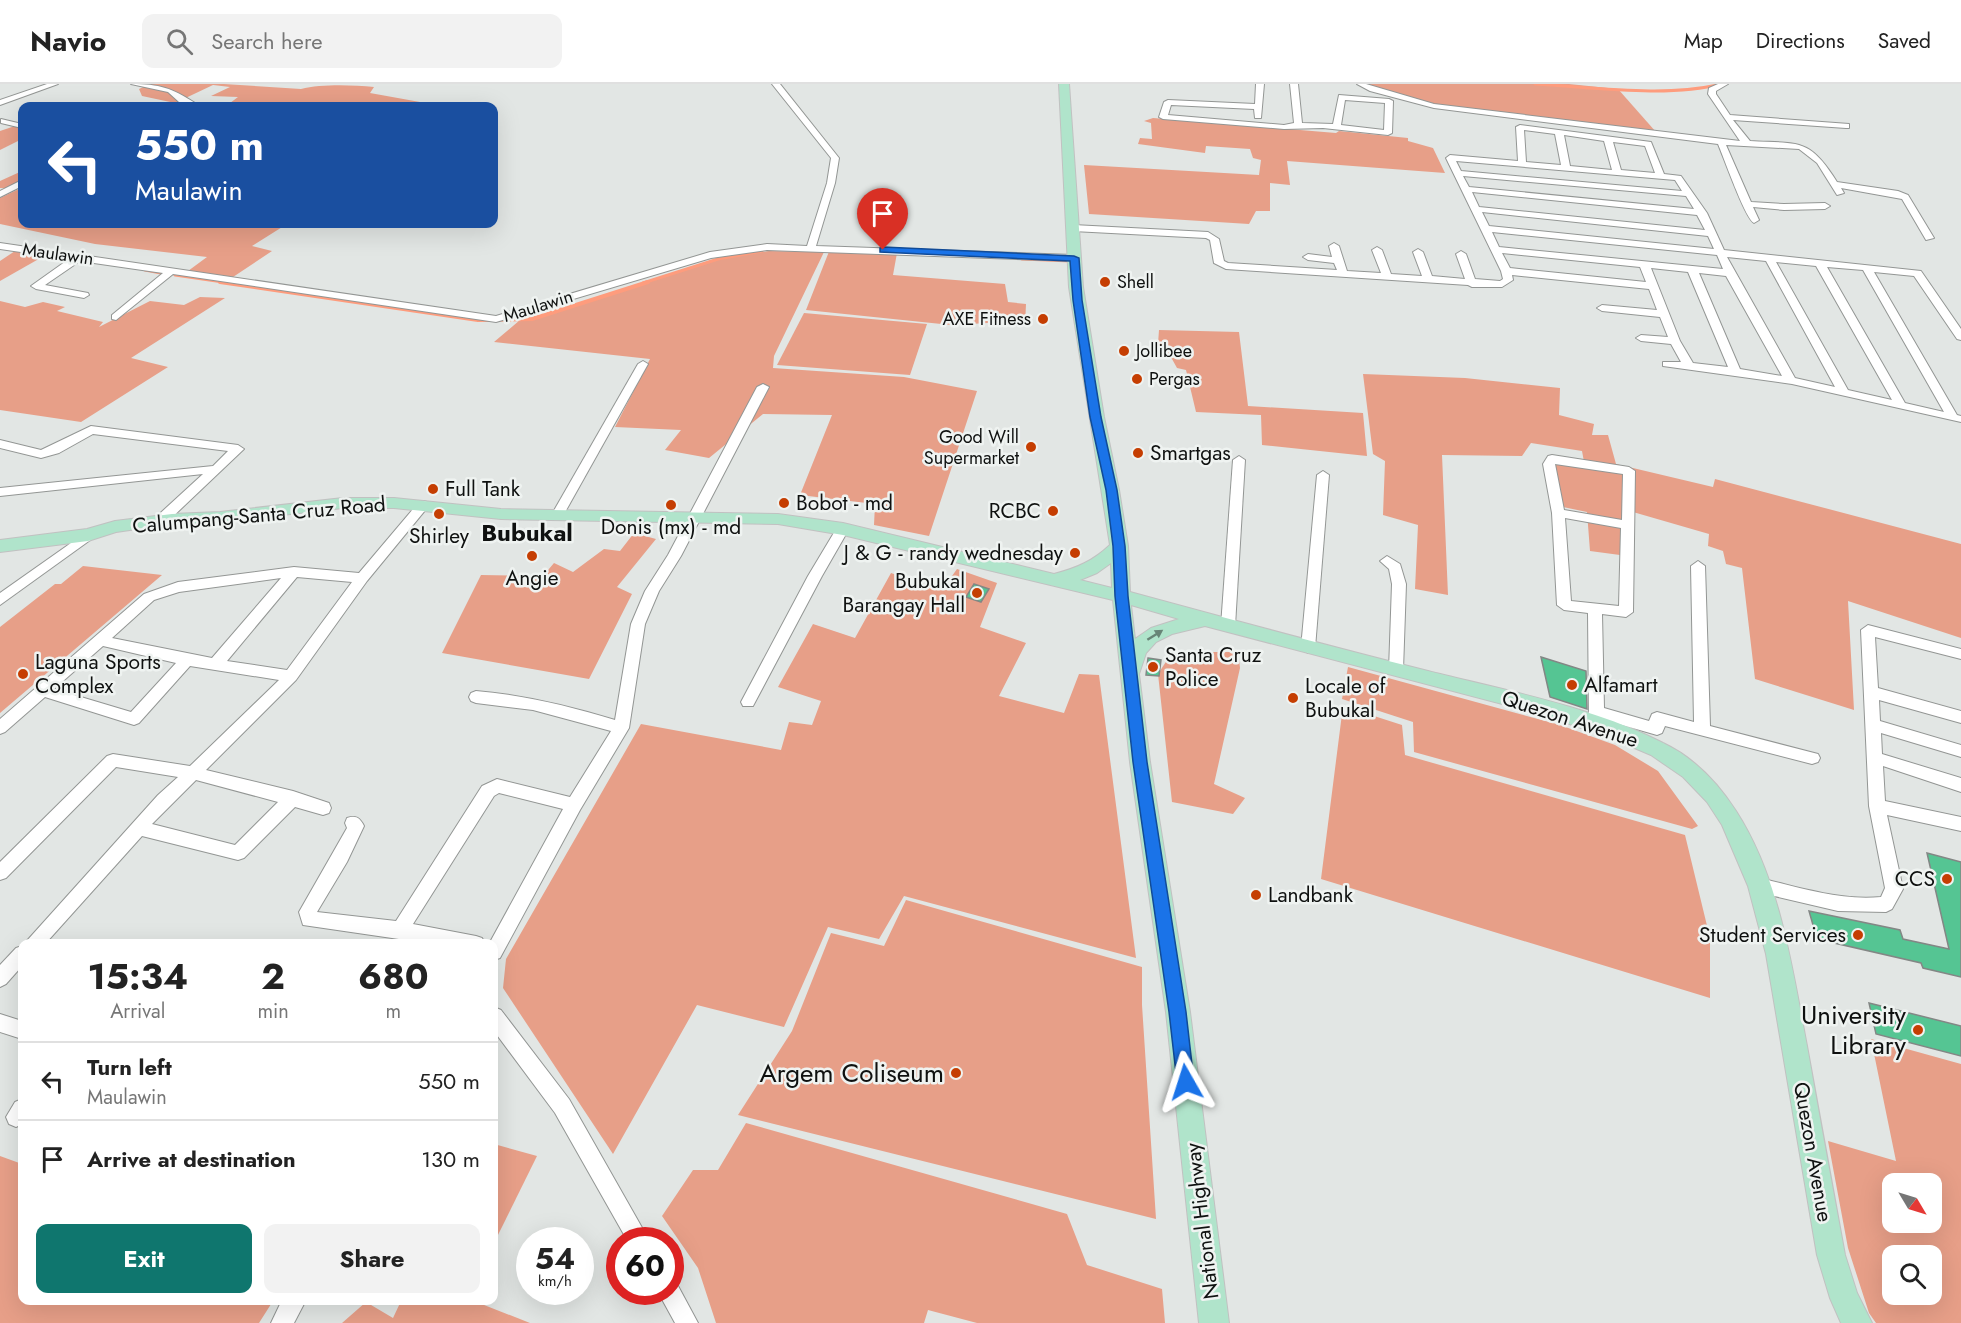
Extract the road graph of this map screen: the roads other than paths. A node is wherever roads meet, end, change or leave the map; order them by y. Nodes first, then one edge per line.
1 (54, 84) edge
2 (135, 84) edge
3 (776, 84) edge
4 (1064, 84) edge
5 (1260, 84) edge
6 (1294, 84) edge
7 (1361, 84) edge
8 (1724, 84) edge
9 (186, 102) edge
10 (0, 103) edge
11 (1258, 107) junction
12 (1727, 117) junction
13 (4, 121) dead end
14 (18, 125) edge
15 (1257, 125) junction
16 (1298, 125) junction
17 (1846, 126) dead end
18 (1336, 129) junction
19 (1559, 133) junction
20 (1795, 134) junction
21 (1608, 139) junction
22 (1721, 142) junction
23 (1748, 144) junction
24 (1522, 165) junction
25 (1566, 168) junction
26 (1617, 172) junction
27 (1457, 173) junction
28 (1660, 176) junction
29 (1834, 184) junction
30 (18, 185) edge
31 (1464, 189) junction
32 (1839, 193) dead end
33 (0, 194) edge
34 (1691, 194) junction
35 (1746, 204) junction
36 (1825, 206) dead end
37 (1475, 209) junction
38 (1702, 213) junction
39 (1754, 220) dead end
40 (1073, 228) junction
41 (1486, 229) junction
42 (1712, 234) junction
43 (1929, 238) dead end
44 (0, 246) edge
45 (1334, 246) dead end
46 (811, 247) junction
47 (1377, 250) dead end
48 (1497, 250) junction
49 (1418, 252) dead end
50 (1723, 253) junction
51 (1461, 254) dead end
52 (80, 257) junction
53 (1308, 257) dead end
54 (1769, 257) junction
55 (1074, 258) junction
56 (1338, 260) junction
57 (1819, 262) junction
58 (1644, 264) junction
59 (1866, 267) junction
60 (1692, 269) junction
61 (171, 271) junction
62 (1506, 271) junction
63 (1731, 273) junction
64 (1343, 275) junction
65 (1388, 278) junction
66 (1429, 280) junction
67 (1473, 284) junction
68 (1653, 286) junction
69 (84, 295) dead end
70 (1602, 308) dead end
71 (1663, 314) junction
72 (116, 317) dead end
73 (1961, 337) edge
74 (1641, 338) dead end
75 (1675, 341) junction
76 (1667, 363) dead end
77 (643, 364) dead end
78 (1689, 366) junction
79 (1735, 370) junction
80 (1790, 380) junction
81 (763, 387) dead end
82 (1844, 392) junction
83 (1900, 406) junction
84 (1957, 418) edge
85 (0, 444) edge
86 (1239, 460) dead end
87 (217, 469) junction
88 (1323, 475) dead end
89 (0, 492) edge
90 (423, 505) junction
91 (1558, 513) junction
92 (558, 514) junction
93 (695, 516) junction
94 (160, 521) junction
95 (1626, 525) junction
96 (843, 529) junction
97 (88, 535) junction
98 (0, 546) edge
99 (1119, 546) junction
100 (1387, 561) dead end
101 (1698, 566) dead end
102 (294, 572) junction
103 (362, 578) junction
104 (1053, 580) junction
105 (1121, 596) junction
106 (0, 600) edge
107 (1595, 610) junction
108 (1205, 620) junction
109 (1228, 626) junction
110 (99, 640) junction
111 (1308, 648) junction
112 (1961, 654) edge
113 (188, 660) junction
114 (215, 665) junction
115 (1396, 670) junction
116 (291, 676) junction
117 (1130, 679) junction
118 (43, 691) junction
119 (1871, 692) junction
120 (476, 697) dead end
121 (748, 702) dead end
122 (1961, 717) edge
123 (1597, 718) junction
124 (1873, 725) junction
125 (0, 728) edge
126 (621, 728) junction
127 (1702, 730) junction
128 (1961, 751) edge
129 (1812, 758) dead end
130 (1876, 758) junction
131 (194, 773) junction
132 (1961, 785) edge
133 (292, 798) junction
134 (574, 805) junction
135 (1877, 806) junction
136 (323, 808) dead end
137 (353, 823) dead end
138 (1961, 824) edge
139 (140, 828) junction
140 (0, 873) edge
141 (1759, 886) junction
142 (400, 929) junction
143 (38, 939) edge
144 (451, 939) edge
145 (498, 942) edge
146 (18, 958) edge
147 (0, 978) edge
148 (498, 1021) edge
149 (0, 1023) edge
150 (18, 1029) edge
151 (632, 1227) edge
152 (292, 1305) edge
153 (677, 1305) edge
154 (282, 1323) edge
155 (687, 1323) edge
156 (1214, 1323) edge
157 (1857, 1323) edge

1 - 10 street
2 - 9 street
3 - 46 street
4 - 40 main road, National Highway
5 - 11 street
6 - 16 street
7 - 22 street
8 - 12 street
11 - 15 street
11 - 15 street
12 - 20 street
12 - 23 street
13 - 14 street
15 - 16 street
16 - 18 street
17 - 20 street
18 - 18 street
19 - 21 street
19 - 24 street
19 - 25 street
20 - 23 street
20 - 29 street
21 - 26 street
21 - 28 street
22 - 23 street
22 - 35 street
24 - 25 street
24 - 27 street
25 - 26 street
26 - 28 street
27 - 31 street
27 - 34 street
28 - 34 street
29 - 32 street
29 - 43 street
30 - 33 street
31 - 37 street
31 - 38 street
34 - 38 street
35 - 36 street
35 - 39 street
37 - 41 street
37 - 42 street
38 - 42 street
40 - 55 main road, National Highway
40 - 64 street
41 - 48 street
41 - 50 street
42 - 50 street
44 - 52 street, Maulawin
45 - 56 street
46 - 55 street, Maulawin
46 - 61 street, Maulawin
47 - 65 street
48 - 58 street
48 - 62 street
49 - 66 street
50 - 54 street
50 - 63 street
51 - 67 street
52 - 61 street, Maulawin
52 - 69 street
53 - 56 street
54 - 57 street
54 - 82 street
55 - 99 main road, National Highway
56 - 64 street
57 - 59 street
57 - 83 street
58 - 60 street
58 - 68 street
59 - 73 street
59 - 84 street
60 - 63 street
60 - 79 street
61 - 72 street
62 - 67 street
62 - 68 street
63 - 80 street
64 - 65 street
65 - 66 street
66 - 67 street
68 - 71 street
70 - 71 street
71 - 75 street
74 - 75 street
75 - 78 street
76 - 78 street
77 - 92 street
78 - 79 street
79 - 80 street
80 - 82 street
81 - 93 street
82 - 83 street
83 - 84 street
85 - 87 street
86 - 109 street
87 - 89 street
87 - 94 street
88 - 111 street
90 - 92 main road, Calumpang-Santa Cruz Road
90 - 94 main road, Calumpang-Santa Cruz Road
90 - 103 street
91 - 95 street
91 - 95 street
91 - 107 street
92 - 93 main road, Calumpang-Santa Cruz Road
93 - 96 main road, Calumpang-Santa Cruz Road
93 - 126 street
94 - 97 main road, Calumpang-Santa Cruz Road
95 - 107 street
96 - 104 main road, Calumpang-Santa Cruz Road
96 - 121 street
97 - 98 main road, Calumpang-Santa Cruz Road
97 - 106 street
99 - 104 main road
99 - 105 main road, National Highway
100 - 115 street
101 - 127 street
102 - 103 street
102 - 110 street
102 - 114 street
103 - 116 street
104 - 105 main road, Calumpang-Santa Cruz Road
105 - 108 main road, Quezon Avenue
105 - 117 main road, National Highway
107 - 123 street
108 - 109 main road, Quezon Avenue
117 -> 108 main road
109 - 111 main road, Quezon Avenue
110 - 113 street
110 - 118 street
111 - 115 main road, Quezon Avenue
112 - 119 street
113 - 114 street
113 - 118 street
114 - 116 street
115 - 123 main road, Quezon Avenue
116 - 131 street
117 - 156 main road, National Highway
118 - 125 street
119 - 122 street
119 - 124 street
120 - 126 street
123 - 127 street
123 - 141 main road, Quezon Avenue
124 - 128 street
124 - 130 street
126 - 134 street
127 - 129 street
130 - 132 street
130 - 135 street
131 - 133 street
131 - 139 street
131 - 140 street
133 - 136 street
133 - 139 street
134 - 142 street
134 - 145 street
135 - 138 street
135 - 141 street
137 - 142 street
139 - 143 street
141 - 157 main road, Quezon Avenue
142 - 144 street
146 - 147 street
148 - 151 street
149 - 150 street
152 - 154 street
153 - 155 street

